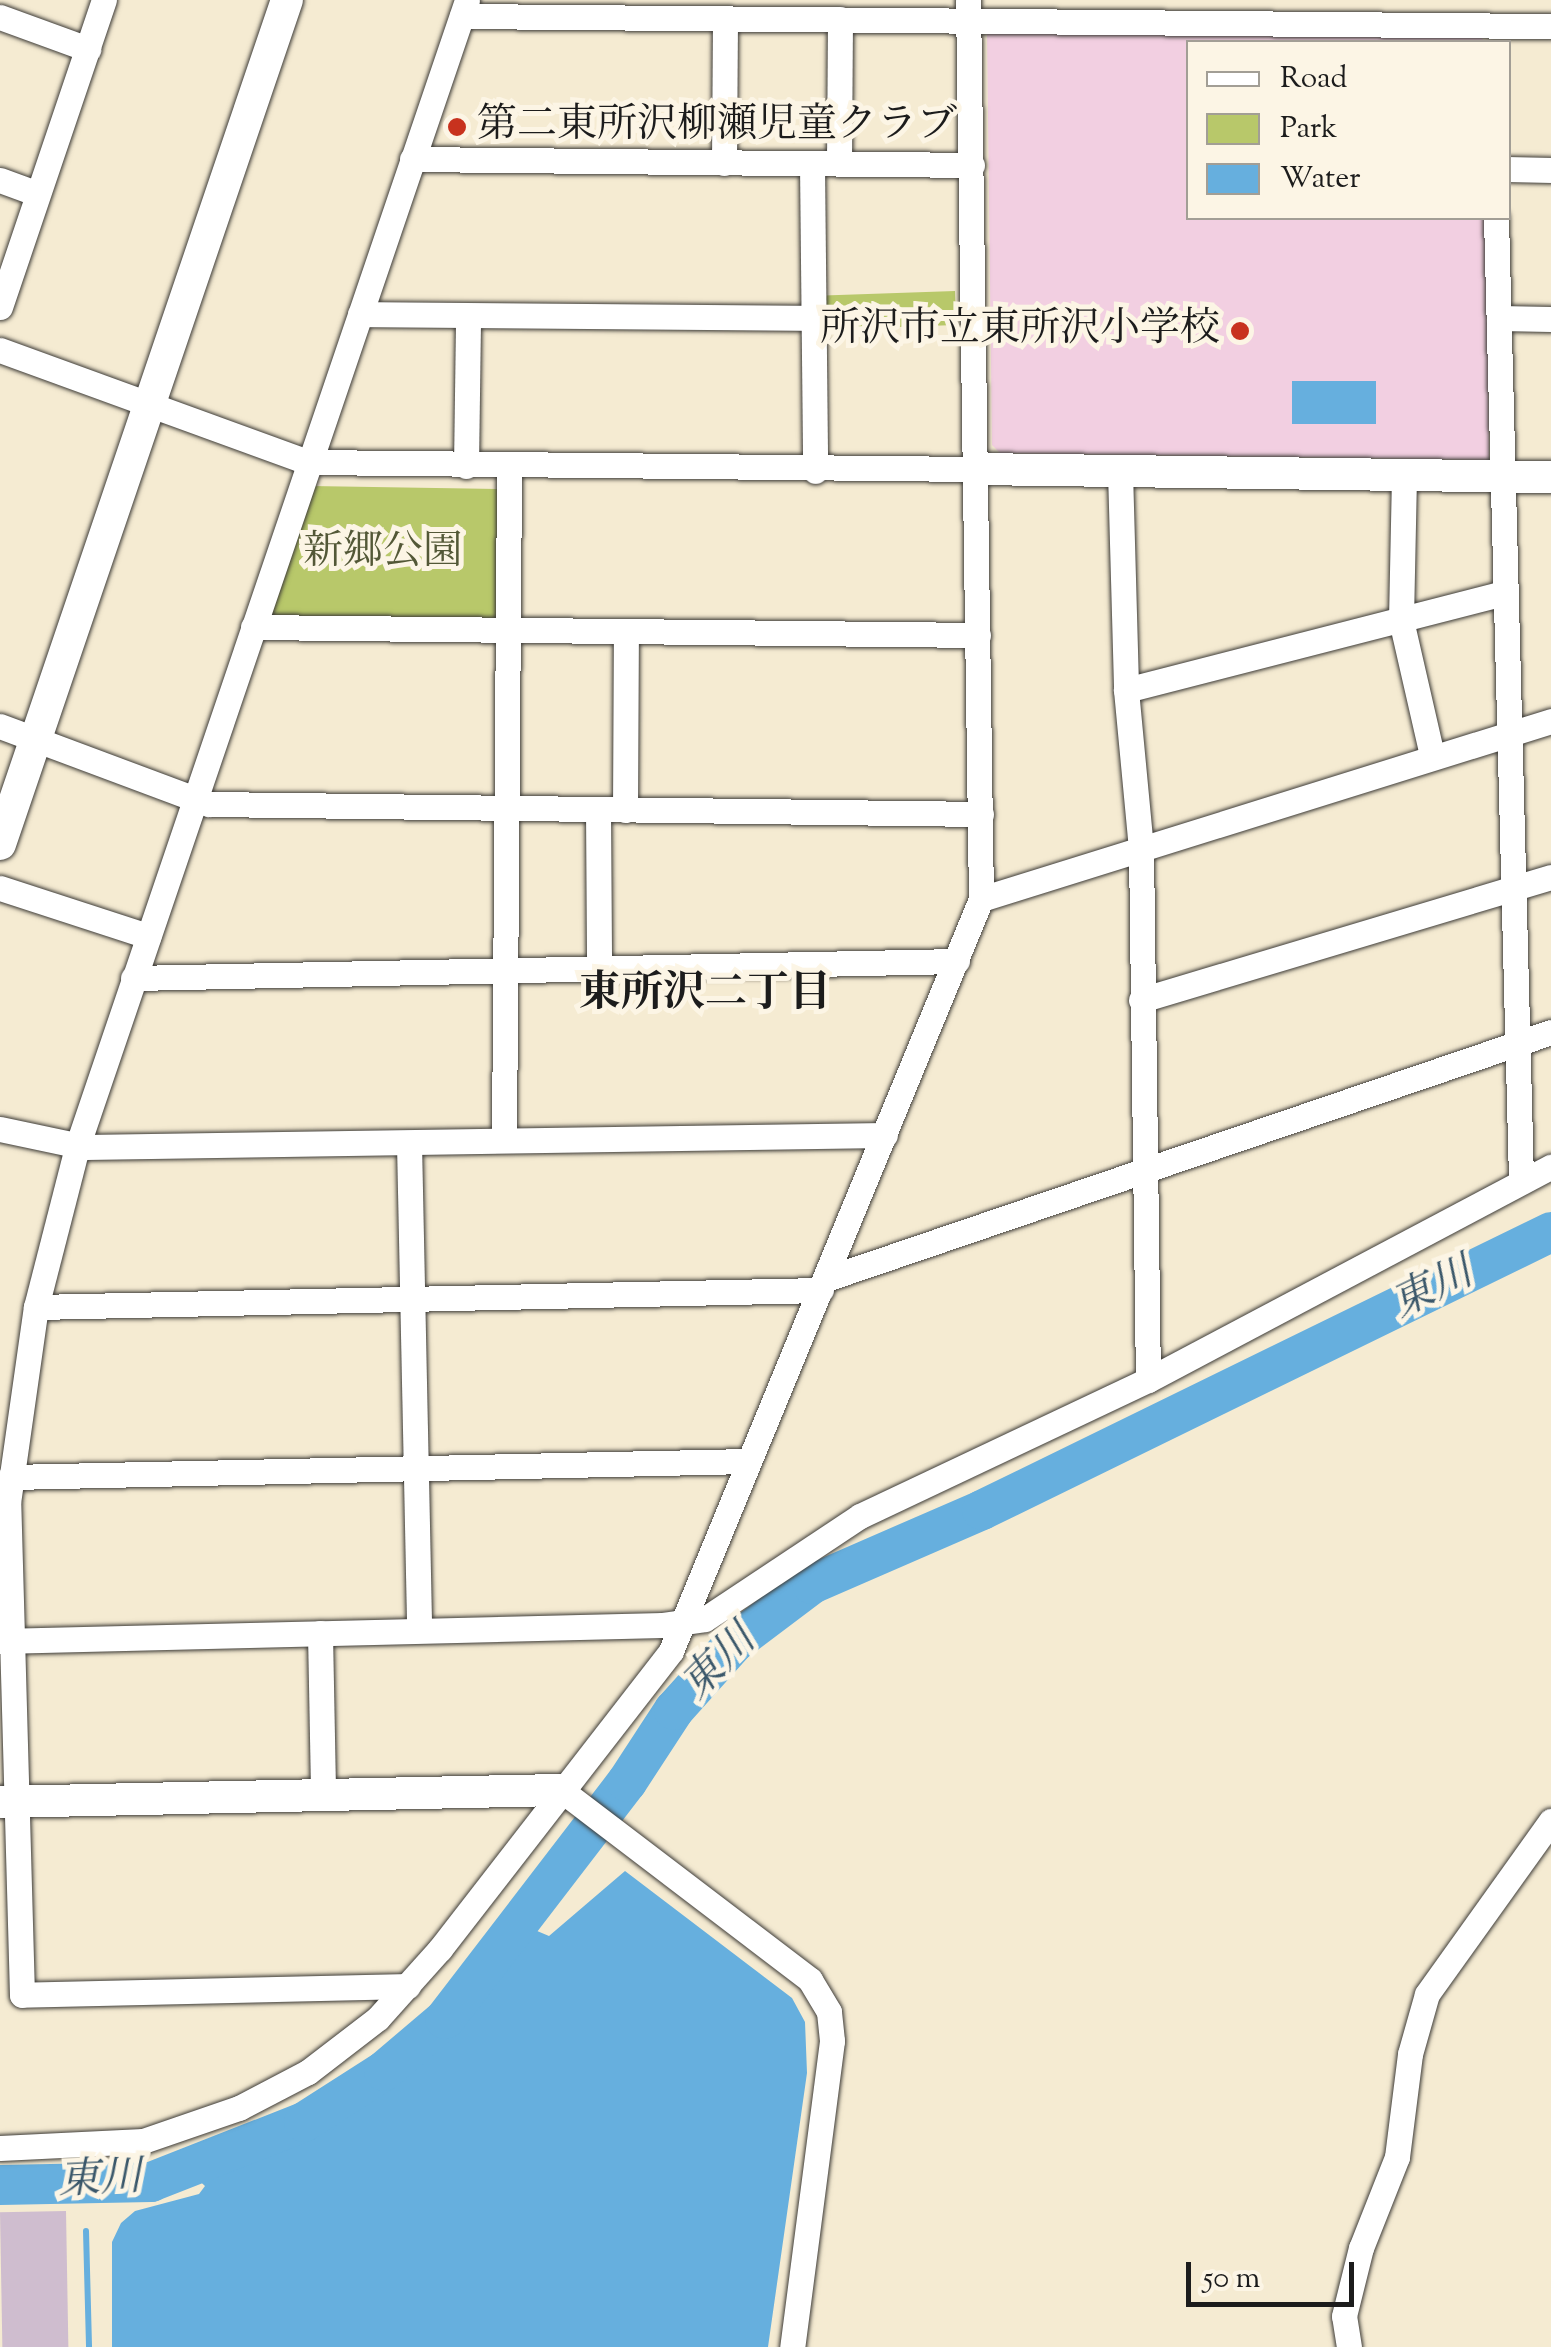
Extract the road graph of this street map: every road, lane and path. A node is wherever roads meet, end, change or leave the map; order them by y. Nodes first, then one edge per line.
1 (104, 0) edge
2 (287, 0) edge
3 (464, 8) edge
4 (968, 11) edge
5 (831, 12) edge
6 (0, 16) edge
7 (725, 19) junction
8 (1493, 23) edge
9 (1551, 26) edge
10 (88, 49) junction
11 (412, 159) junction
12 (724, 163) junction
13 (839, 164) junction
14 (812, 165) junction
15 (972, 165) junction
16 (1511, 169) edge
17 (1551, 170) edge
18 (0, 180) edge
19 (38, 194) junction
20 (1496, 220) edge
21 (0, 307) edge
22 (360, 314) junction
23 (468, 316) junction
24 (814, 318) junction
25 (1499, 318) junction
26 (1551, 319) edge
27 (0, 350) edge
28 (151, 406) junction
29 (308, 462) junction
30 (466, 466) junction
31 (510, 468) junction
32 (976, 468) junction
33 (815, 471) junction
34 (1120, 471) junction
35 (1404, 476) junction
36 (1502, 477) junction
37 (1551, 477) edge
38 (1505, 592) junction
39 (1401, 620) junction
40 (253, 626) junction
41 (506, 629) junction
42 (626, 632) junction
43 (978, 635) junction
44 (1126, 690) junction
45 (1551, 721) edge
46 (0, 726) edge
47 (1507, 731) junction
48 (35, 738) junction
49 (1432, 755) junction
50 (194, 799) junction
51 (504, 808) junction
52 (598, 810) junction
53 (626, 810) junction
54 (980, 814) junction
55 (0, 844) edge
56 (1141, 848) junction
57 (1551, 877) edge
58 (1512, 886) junction
59 (0, 888) edge
60 (981, 899) junction
61 (148, 936) junction
62 (957, 961) junction
63 (506, 967) junction
64 (598, 967) junction
65 (133, 978) junction
66 (1141, 1000) junction
67 (1551, 1032) edge
68 (1516, 1040) junction
69 (0, 1128) edge
70 (885, 1135) junction
71 (504, 1139) junction
72 (409, 1143) junction
73 (76, 1147) junction
74 (1551, 1167) edge
75 (1142, 1170) junction
76 (1520, 1181) junction
77 (823, 1285) junction
78 (414, 1294) junction
79 (36, 1307) junction
80 (1148, 1380) junction
81 (748, 1461) junction
82 (416, 1470) junction
83 (10, 1477) junction
84 (683, 1622) junction
85 (419, 1629) junction
86 (320, 1633) junction
87 (6, 1641) edge
88 (323, 1796) junction
89 (574, 1798) junction
90 (7, 1802) edge
91 (1551, 1820) edge
92 (408, 1986) junction
93 (0, 2148) edge
94 (792, 2347) edge
95 (1349, 2347) edge

1 - 10 street
2 - 28 street
3 - 7 street
3 - 11 street
4 - 5 street
4 - 8 street
4 - 15 street
5 - 7 street
5 - 13 street
6 - 10 street
7 - 12 street
8 - 9 street
10 - 19 street
11 - 12 street
11 - 22 street
12 - 14 street
13 - 14 street
13 - 15 street
14 - 24 street
15 - 32 street
16 - 17 street
18 - 19 street
19 - 21 street
20 - 25 street
22 - 23 street
22 - 29 street
23 - 24 street
23 - 30 street
24 - 33 street
25 - 26 street
25 - 36 street
27 - 28 street
28 - 29 street
28 - 48 street
29 - 30 street
29 - 40 street
30 - 31 street
31 - 33 street
31 - 41 street
32 - 33 street
32 - 34 street
32 - 43 street
34 - 35 street
34 - 44 street
35 - 36 street
35 - 39 street
36 - 37 street
36 - 38 street
38 - 39 street
38 - 47 street
39 - 44 street
39 - 49 street
40 - 41 street
40 - 50 street
41 - 42 street
41 - 51 street
42 - 43 street
42 - 53 street
43 - 54 street
44 - 56 street
45 - 47 street
46 - 48 street
47 - 49 street
47 - 58 street
48 - 50 street
48 - 55 street
49 - 56 street
50 - 51 street
50 - 61 street
51 - 52 street
51 - 63 street
52 - 53 street
52 - 64 street
53 - 54 street
54 - 60 street
56 - 60 street
56 - 66 street
57 - 58 street
58 - 66 street
58 - 68 street
59 - 61 street
60 - 62 street
61 - 65 street
62 - 64 street
62 - 70 street
63 - 64 street
63 - 65 street
63 - 71 street
65 - 73 street
66 - 75 street
67 - 68 street
68 - 75 street
68 - 76 street
69 - 73 street
70 - 71 street
70 - 77 street
71 - 72 street
72 - 73 street
72 - 78 street
73 - 79 street
74 - 76 street
75 - 77 street
75 - 80 street
76 - 80 street
77 - 78 street
77 - 81 street
78 - 79 street
78 - 82 street
79 - 83 street
80 - 84 street
81 - 82 street
81 - 84 street
82 - 83 street
82 - 85 street
83 - 87 street
84 - 85 street
84 - 89 street
85 - 86 street
86 - 87 street
86 - 88 street
87 - 90 street
88 - 89 street
88 - 90 street
89 - 92 street
89 - 94 street
90 - 92 street
91 - 95 street
92 - 93 street

